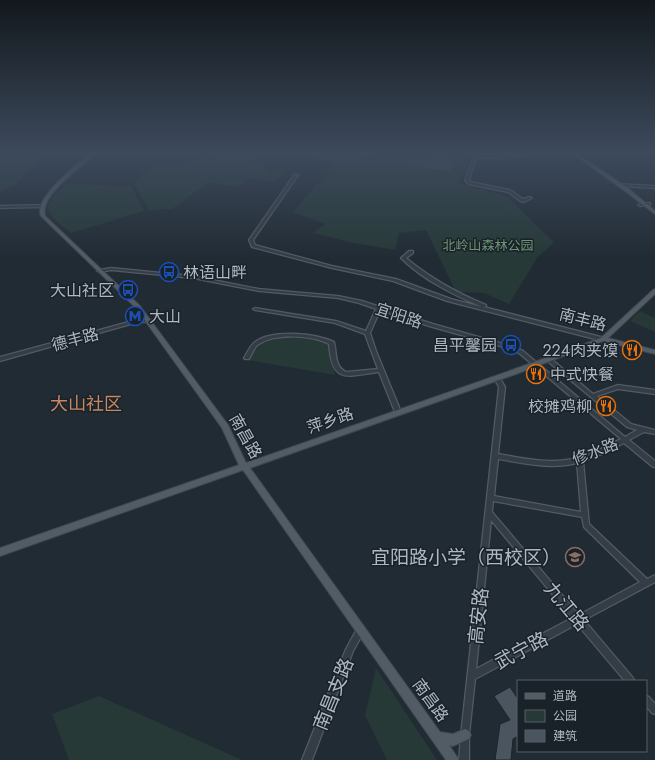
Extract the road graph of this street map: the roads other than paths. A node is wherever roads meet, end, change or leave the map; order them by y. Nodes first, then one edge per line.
1 (56, 187) edge
2 (288, 187) edge
3 (491, 187) edge
4 (625, 187) edge
5 (626, 187) edge
6 (636, 187) edge
7 (641, 188) junction
8 (655, 188) edge
9 (634, 192) junction
10 (530, 198) dead end
11 (645, 204) junction
12 (42, 206) junction
13 (0, 207) edge
14 (655, 209) edge
15 (655, 212) edge
16 (411, 252) dead end
17 (100, 270) junction
18 (654, 293) edge
19 (379, 308) junction
20 (255, 309) dead end
21 (504, 314) junction
22 (150, 321) junction
23 (367, 333) junction
24 (603, 339) junction
25 (655, 352) edge
26 (247, 358) dead end
27 (0, 359) edge
28 (548, 359) junction
29 (536, 364) junction
30 (380, 370) junction
31 (496, 378) junction
32 (655, 392) edge
33 (592, 396) junction
34 (398, 412) junction
35 (644, 429) junction
36 (655, 432) edge
37 (625, 440) junction
38 (495, 456) junction
39 (647, 459) junction
40 (580, 460) junction
41 (655, 460) edge
42 (655, 465) edge
43 (244, 466) junction
44 (491, 498) junction
45 (489, 513) junction
46 (585, 515) junction
47 (0, 552) edge
48 (655, 578) edge
49 (646, 583) junction
50 (578, 619) junction
51 (361, 630) junction
52 (472, 676) junction
53 (629, 680) edge
54 (647, 701) edge
55 (655, 710) edge
56 (465, 736) junction
57 (438, 737) junction
58 (307, 760) edge
59 (453, 760) edge
60 (464, 760) edge

1 - 12 main road
2 - 21 street
3 - 10 street
4 - 11 main road
5 - 9 main road
6 - 7 street
7 - 8 street
7 - 9 street
9 - 11 main road
11 - 14 main road
11 - 15 main road
12 - 13 street
12 - 17 main road, 南昌路
16 - 21 street
17 - 19 street, 宜阳路
17 - 22 main road, 南昌路
18 - 24 main road, 萍乡路
19 - 23 street
19 - 29 street, 宜阳路
20 - 23 street
21 - 24 street, 南丰路
22 - 27 street, 德丰路
22 - 43 main road, 南昌路
23 - 30 street
24 - 25 main road, 南丰路
24 - 28 main road, 萍乡路
26 - 30 street
28 - 29 main road, 萍乡路
28 - 33 street
29 - 31 main road, 萍乡路
29 - 37 street, 宜阳路
30 - 34 street
31 - 34 main road, 萍乡路
31 - 38 street, 高安路
32 - 33 street
33 - 35 street
34 - 43 main road, 萍乡路
35 - 36 street
35 - 37 street, 修水路
37 - 39 street, 宜阳路
37 - 40 street, 修水路
38 - 40 street, 修水路
38 - 44 street, 高安路
39 - 41 street
39 - 42 street, 宜阳路
40 - 46 street
43 - 47 main road, 萍乡路
43 - 51 main road, 南昌路
44 - 45 street, 高安路
44 - 46 street
45 - 50 street, 九江路
45 - 52 street, 高安路
46 - 49 street
48 - 49 street, 武宁路
49 - 50 street, 武宁路
50 - 52 street, 武宁路
50 - 53 street, 九江路
51 - 57 main road, 南昌路
51 - 58 street, 南昌支路
52 - 56 street, 高安路
54 - 55 street
56 - 57 main road
56 - 60 street, 高安路
57 - 59 main road, 南昌路

